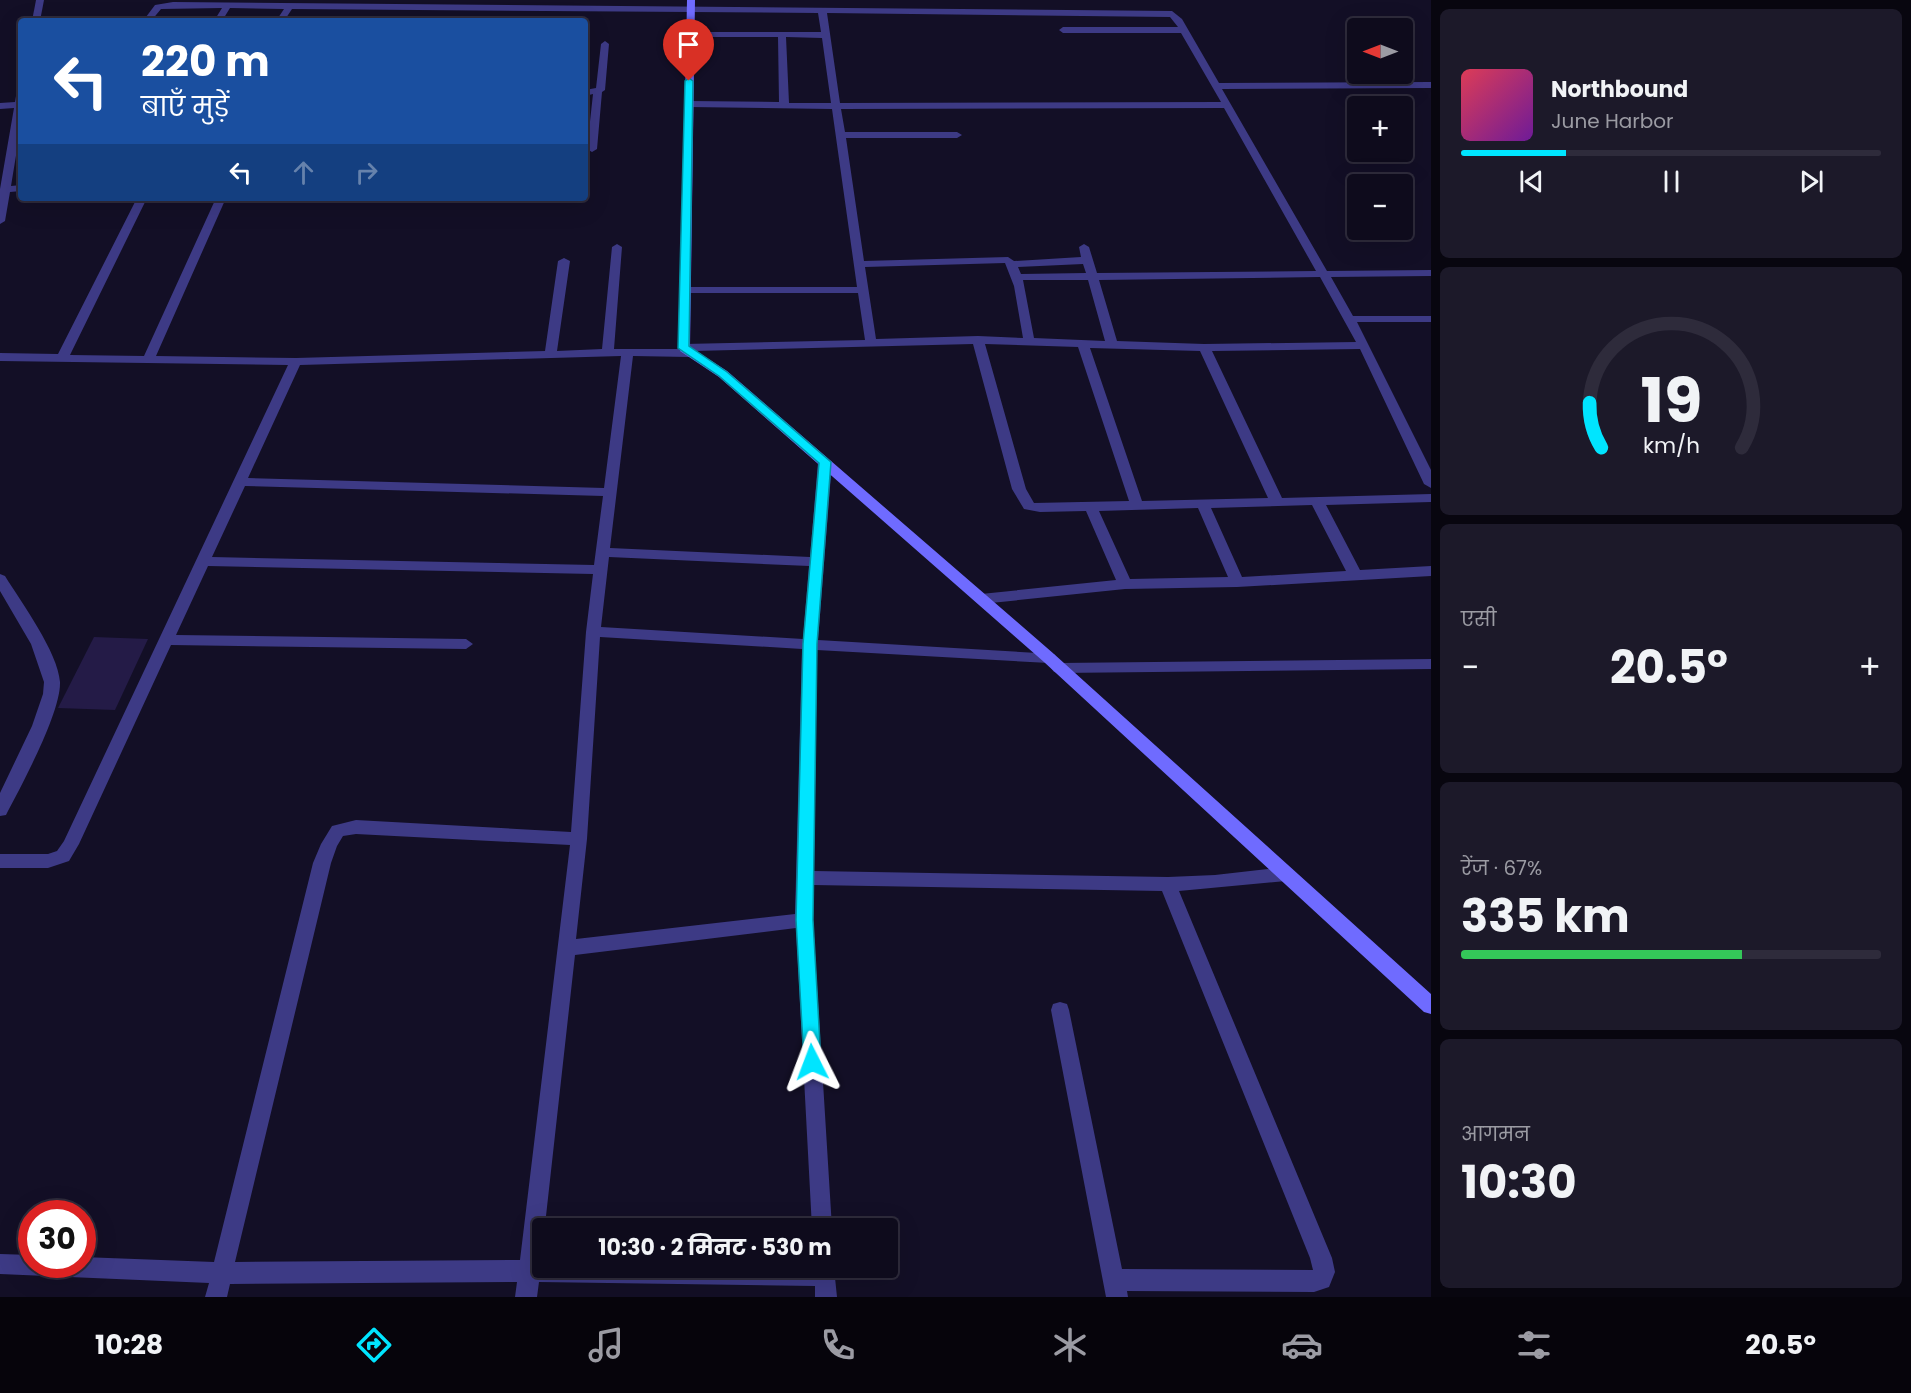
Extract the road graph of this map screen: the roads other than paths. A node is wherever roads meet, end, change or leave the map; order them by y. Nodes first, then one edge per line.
1 (40, 0) edge
2 (392, 3) edge
3 (691, 4) edge
4 (228, 5) junction
5 (290, 5) junction
6 (539, 7) junction
7 (822, 9) junction
8 (37, 18) edge
9 (150, 18) edge
10 (220, 18) edge
11 (282, 18) edge
12 (537, 18) edge
13 (1063, 30) dead end
14 (1185, 30) junction
15 (690, 34) junction
16 (782, 35) junction
17 (825, 35) junction
18 (605, 44) dead end
19 (1431, 85) edge
20 (1218, 86) junction
21 (588, 93) edge
22 (598, 93) junction
23 (18, 102) edge
24 (689, 104) junction
25 (784, 105) junction
26 (1229, 105) junction
27 (0, 106) edge
28 (836, 106) junction
29 (18, 113) edge
30 (840, 135) junction
31 (957, 135) dead end
32 (592, 149) dead end
33 (18, 188) edge
34 (5, 189) junction
35 (2, 201) edge
36 (140, 201) edge
37 (220, 201) edge
38 (0, 221) edge
39 (617, 247) dead end
40 (1084, 247) dead end
41 (1089, 260) junction
42 (564, 261) dead end
43 (859, 264) junction
44 (1013, 264) junction
45 (1324, 273) junction
46 (1431, 273) edge
47 (1016, 277) junction
48 (1093, 277) junction
49 (685, 290) junction
50 (863, 290) junction
51 (1349, 319) junction
52 (1431, 319) edge
53 (978, 340) junction
54 (1029, 341) junction
55 (871, 343) junction
56 (1083, 343) junction
57 (1112, 344) junction
58 (1364, 345) junction
59 (1204, 348) junction
60 (686, 350) junction
61 (627, 352) junction
62 (608, 353) junction
63 (550, 355) junction
64 (0, 357) edge
65 (62, 358) junction
66 (148, 360) junction
67 (296, 362) junction
68 (1425, 457) edge
69 (825, 462) junction
70 (239, 483) junction
71 (1431, 484) edge
72 (610, 492) junction
73 (1431, 498) edge
74 (1317, 501) junction
75 (1277, 502) junction
76 (1203, 504) junction
77 (1137, 506) junction
78 (1091, 507) junction
79 (603, 552) junction
80 (203, 561) junction
81 (817, 562) junction
82 (601, 570) junction
83 (1431, 571) edge
84 (1355, 575) junction
85 (0, 579) edge
86 (1237, 582) junction
87 (1125, 584) junction
88 (981, 599) junction
89 (593, 632) junction
90 (166, 640) junction
91 (466, 644) dead end
92 (810, 644) junction
93 (1054, 663) junction
94 (1431, 664) edge
95 (0, 810) edge
96 (579, 839) junction
97 (0, 861) edge
98 (1286, 874) junction
99 (805, 878) junction
100 (1168, 884) junction
101 (804, 920) junction
102 (566, 948) junction
103 (1431, 1006) edge
104 (1060, 1010) dead end
105 (821, 1218) edge
106 (0, 1264) edge
107 (527, 1271) junction
108 (221, 1273) junction
109 (825, 1280) edge
110 (1116, 1289) edge
111 (216, 1297) edge
112 (526, 1297) edge

1 - 8 street
2 - 5 street
2 - 6 street
3 - 6 street
3 - 7 street
3 - 15 street
4 - 5 street
4 - 9 street
4 - 10 street
5 - 11 street
6 - 12 street
7 - 14 street
7 - 17 street
13 - 14 street
14 - 20 street
15 - 16 street
15 - 24 street
16 - 17 street
16 - 25 street
17 - 28 street
18 - 22 street
19 - 20 street
20 - 26 street
21 - 22 street
22 - 32 street
23 - 27 street
24 - 25 street
24 - 49 street
25 - 28 street
26 - 28 street
26 - 45 street
28 - 30 street
29 - 34 street
30 - 31 street
30 - 43 street
33 - 34 street
34 - 35 street
35 - 38 street
36 - 65 street
37 - 66 street
39 - 62 street
40 - 41 street
41 - 44 street
41 - 48 street
42 - 63 street
43 - 44 street
43 - 50 street
44 - 47 street
45 - 46 street
45 - 48 street
45 - 51 street
47 - 48 street
47 - 54 street
48 - 57 street
49 - 50 street
49 - 60 street
50 - 55 street
51 - 52 street
51 - 58 street
53 - 54 street
53 - 55 street
53 - 78 street
54 - 56 street
55 - 60 street
56 - 57 street
56 - 77 street
57 - 59 street
58 - 59 street
58 - 68 street
59 - 75 street
60 - 61 street
60 - 69 street
61 - 62 street
61 - 72 street
62 - 63 street
63 - 67 street
64 - 65 street
65 - 66 street
66 - 67 street
67 - 70 street
68 - 71 street
69 - 81 street
69 - 88 street
70 - 72 street
70 - 80 street
72 - 79 street
73 - 74 street
74 - 75 street
74 - 84 street
75 - 76 street
76 - 77 street
76 - 86 street
77 - 78 street
78 - 87 street
79 - 81 street
79 - 82 street
80 - 82 street
80 - 90 street
81 - 92 street
82 - 89 street
83 - 84 street
84 - 86 street
85 - 95 street
86 - 87 street
87 - 88 street
88 - 93 street
89 - 92 street
89 - 96 street
90 - 91 street
90 - 97 street
92 - 93 street
92 - 99 street
93 - 94 street
93 - 98 street
96 - 102 street
96 - 108 street
98 - 100 street
98 - 103 street
99 - 100 street
99 - 101 street
100 - 110 street
101 - 102 street
101 - 105 street
102 - 107 street
104 - 110 street
106 - 108 street
107 - 108 street
107 - 109 street
107 - 112 street
108 - 111 street

